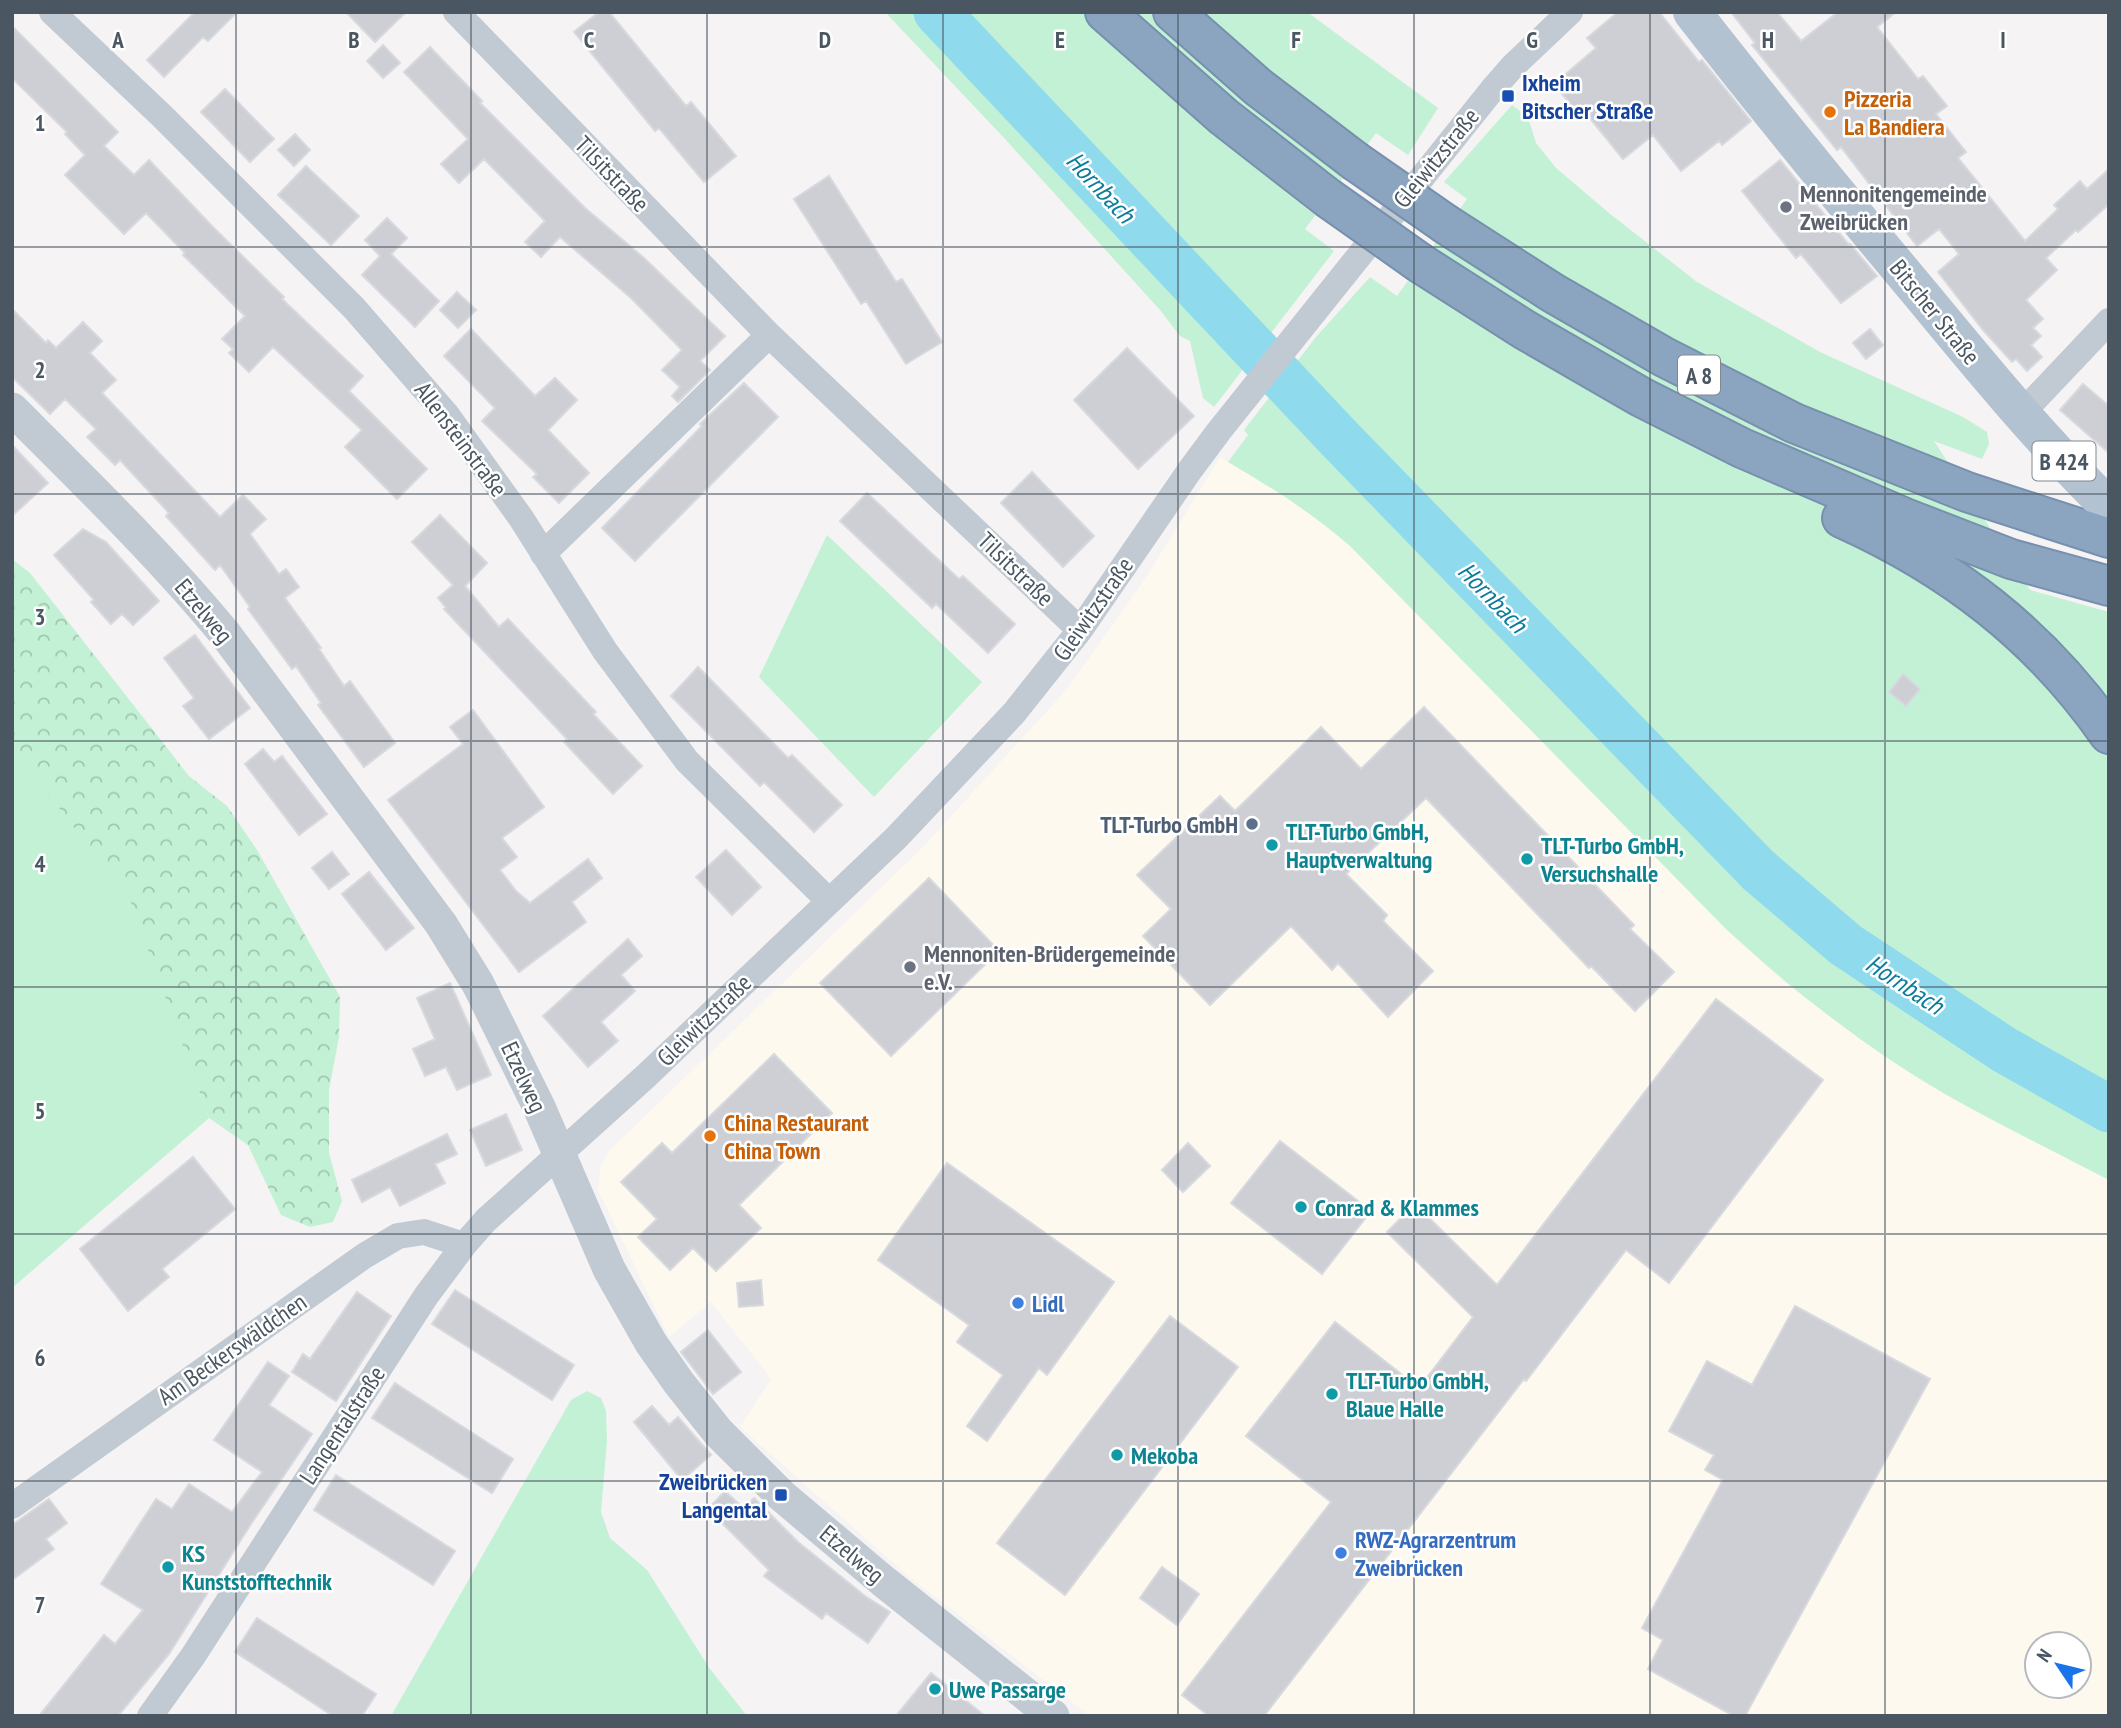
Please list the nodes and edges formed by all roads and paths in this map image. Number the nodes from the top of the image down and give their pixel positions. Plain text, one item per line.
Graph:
1 (52, 12) edge
2 (456, 12) edge
3 (1105, 12) edge
4 (1173, 12) edge
5 (1570, 12) edge
6 (1692, 12) edge
7 (2109, 321) edge
8 (769, 335) junction
9 (12, 409) edge
10 (2021, 414) junction
11 (1742, 448) junction
12 (2109, 506) edge
13 (2109, 538) edge
14 (543, 554) junction
15 (2109, 586) edge
16 (1080, 630) junction
17 (2109, 734) edge
18 (829, 901) junction
19 (559, 1156) junction
20 (464, 1245) junction
21 (12, 1506) edge
22 (150, 1716) edge
23 (1053, 1716) edge

1 - 14 street, Allensteinstraße
2 - 8 street, Tilsitstraße
3 - 11 highway, A 8, bridge
4 - 13 highway, A 8, bridge
5 - 16 street, Gleiwitzstraße
6 - 10 main road, Bitscher Straße / B 424
7 - 10 street
8 - 14 street
8 - 16 street, Tilsitstraße
9 - 19 street, Etzelweg
10 - 12 main road, Bitscher Straße / B 424
11 - 15 highway, A 8
11 - 17 highway
14 - 18 street, Allensteinstraße
16 - 18 street, Gleiwitzstraße
18 - 19 street, Gleiwitzstraße
19 - 20 street, Langentalstraße
19 - 23 street, Etzelweg
20 - 21 street, Am Beckerswäldchen
20 - 22 street, Langentalstraße

